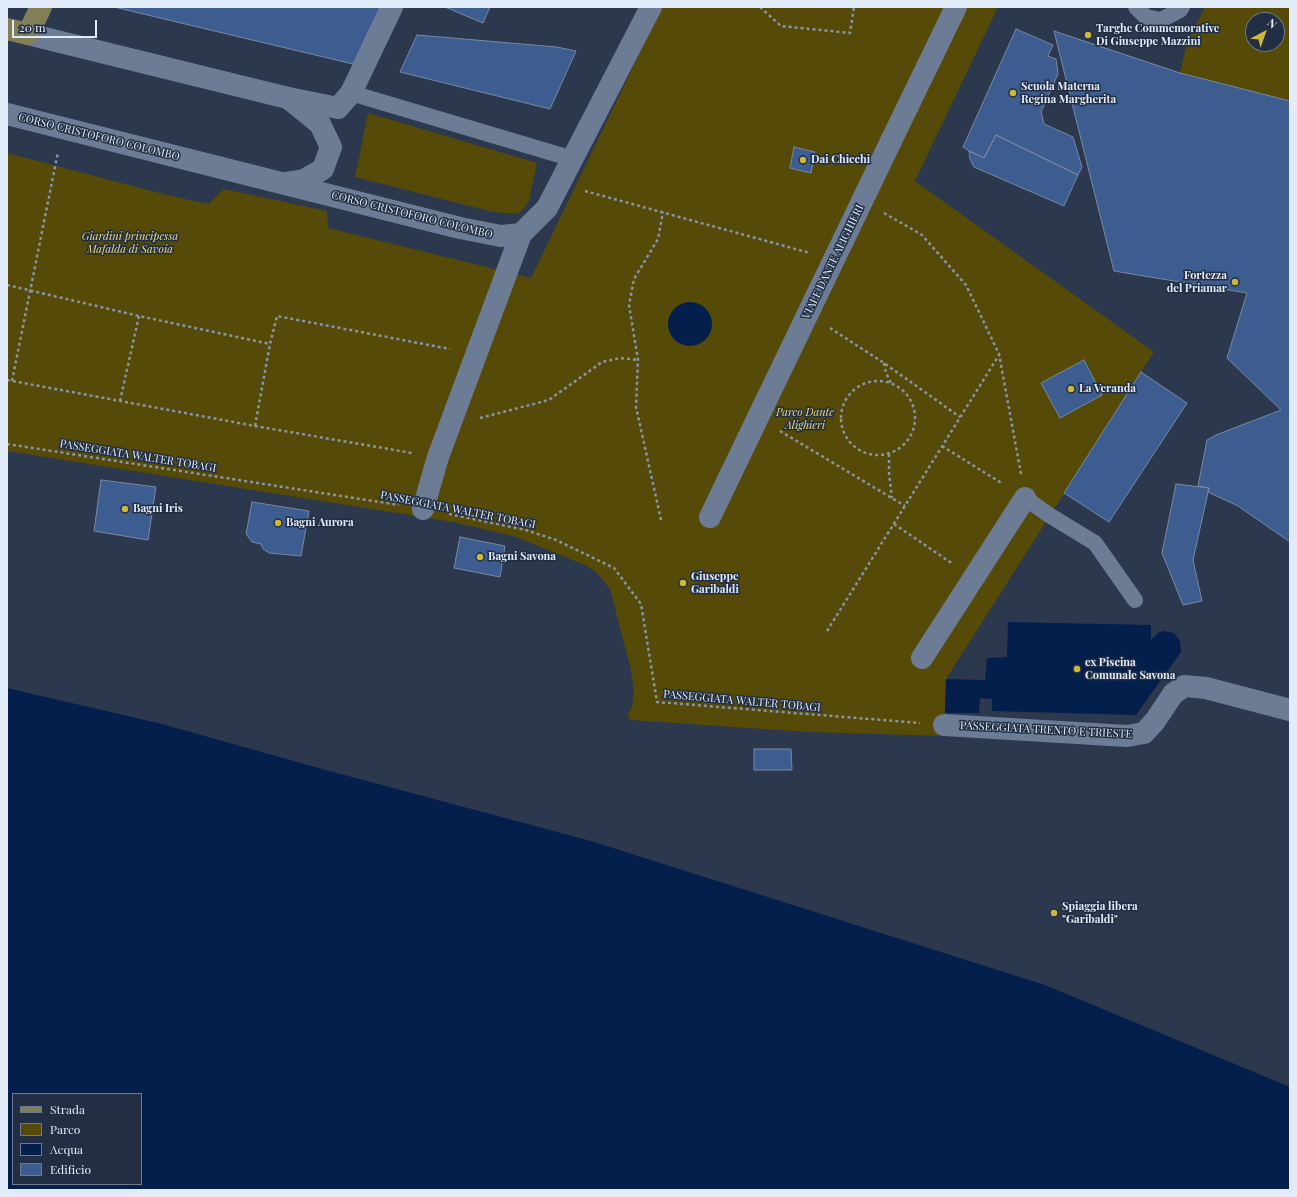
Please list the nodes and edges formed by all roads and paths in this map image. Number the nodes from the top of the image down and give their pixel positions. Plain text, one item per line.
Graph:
1 (41, 7) edge
2 (392, 7) edge
3 (651, 7) edge
4 (760, 7) edge
5 (854, 7) edge
6 (956, 7) edge
7 (1136, 7) edge
8 (1182, 7) edge
9 (7, 29) edge
10 (28, 34) junction
11 (288, 98) junction
12 (345, 101) junction
13 (7, 114) edge
14 (63, 128) junction
15 (573, 158) junction
16 (284, 183) junction
17 (559, 185) junction
18 (862, 201) junction
19 (663, 212) junction
20 (521, 234) junction
21 (834, 259) junction
22 (7, 285) edge
23 (30, 291) junction
24 (808, 314) junction
25 (139, 316) junction
26 (270, 344) junction
27 (476, 354) junction
28 (999, 354) junction
29 (638, 360) junction
30 (884, 363) junction
31 (7, 380) edge
32 (12, 381) junction
33 (891, 383) junction
34 (120, 401) junction
35 (960, 417) junction
36 (758, 419) junction
37 (450, 425) junction
38 (255, 426) junction
39 (7, 444) edge
40 (942, 446) junction
41 (889, 454) junction
42 (438, 457) junction
43 (892, 498) junction
44 (1025, 498) junction
45 (905, 506) junction
46 (423, 509) junction
47 (710, 517) dead end
48 (661, 520) dead end
49 (894, 524) junction
50 (974, 578) junction
51 (1135, 600) dead end
52 (827, 631) dead end
53 (922, 658) dead end
54 (1290, 710) edge
55 (944, 725) joint

1 - 10 main road
2 - 12 street
3 - 15 street
4 - 5 path
6 - 18 street, VIALE DANTE ALIGHIERI
7 - 8 lane
9 - 10 main road, CORSO CRISTOFORO COLOMBO
10 - 11 street, CORSO CRISTOFORO COLOMBO
11 - 12 street, CORSO CRISTOFORO COLOMBO
11 - 16 street, CORSO CRISTOFORO COLOMBO
12 - 15 lane, CORSO CRISTOFORO COLOMBO
13 - 14 street, CORSO CRISTOFORO COLOMBO
14 - 16 street, CORSO CRISTOFORO COLOMBO
14 - 23 path
15 - 17 street
16 - 20 street, CORSO CRISTOFORO COLOMBO
17 - 19 path
17 - 20 street
18 - 21 street, VIALE DANTE ALIGHIERI
18 - 28 path
19 - 21 path
19 - 29 path
20 - 27 street
21 - 24 street, VIALE DANTE ALIGHIERI
22 - 23 path
23 - 25 path
23 - 32 path
24 - 30 path
24 - 36 street, VIALE DANTE ALIGHIERI
25 - 26 path
25 - 34 path
26 - 27 path
26 - 38 path
27 - 37 street
28 - 35 path
28 - 44 path
29 - 37 path
29 - 48 path
30 - 33 path
30 - 35 path
31 - 32 path
32 - 34 path
33 - 41 path
33 - 41 path
34 - 38 path
35 - 40 path
36 - 43 path
36 - 47 street, VIALE DANTE ALIGHIERI
37 - 42 street
38 - 42 path
39 - 46 path, PASSEGGIATA WALTER TOBAGI
40 - 44 path
40 - 45 path
41 - 43 path
42 - 46 street
43 - 45 path
44 - 50 street
44 - 51 lane
45 - 49 path
46 - 55 path, PASSEGGIATA WALTER TOBAGI
49 - 50 path
49 - 52 path
50 - 53 street
54 - 55 street, PASSEGGIATA TRENTO E TRIESTE

